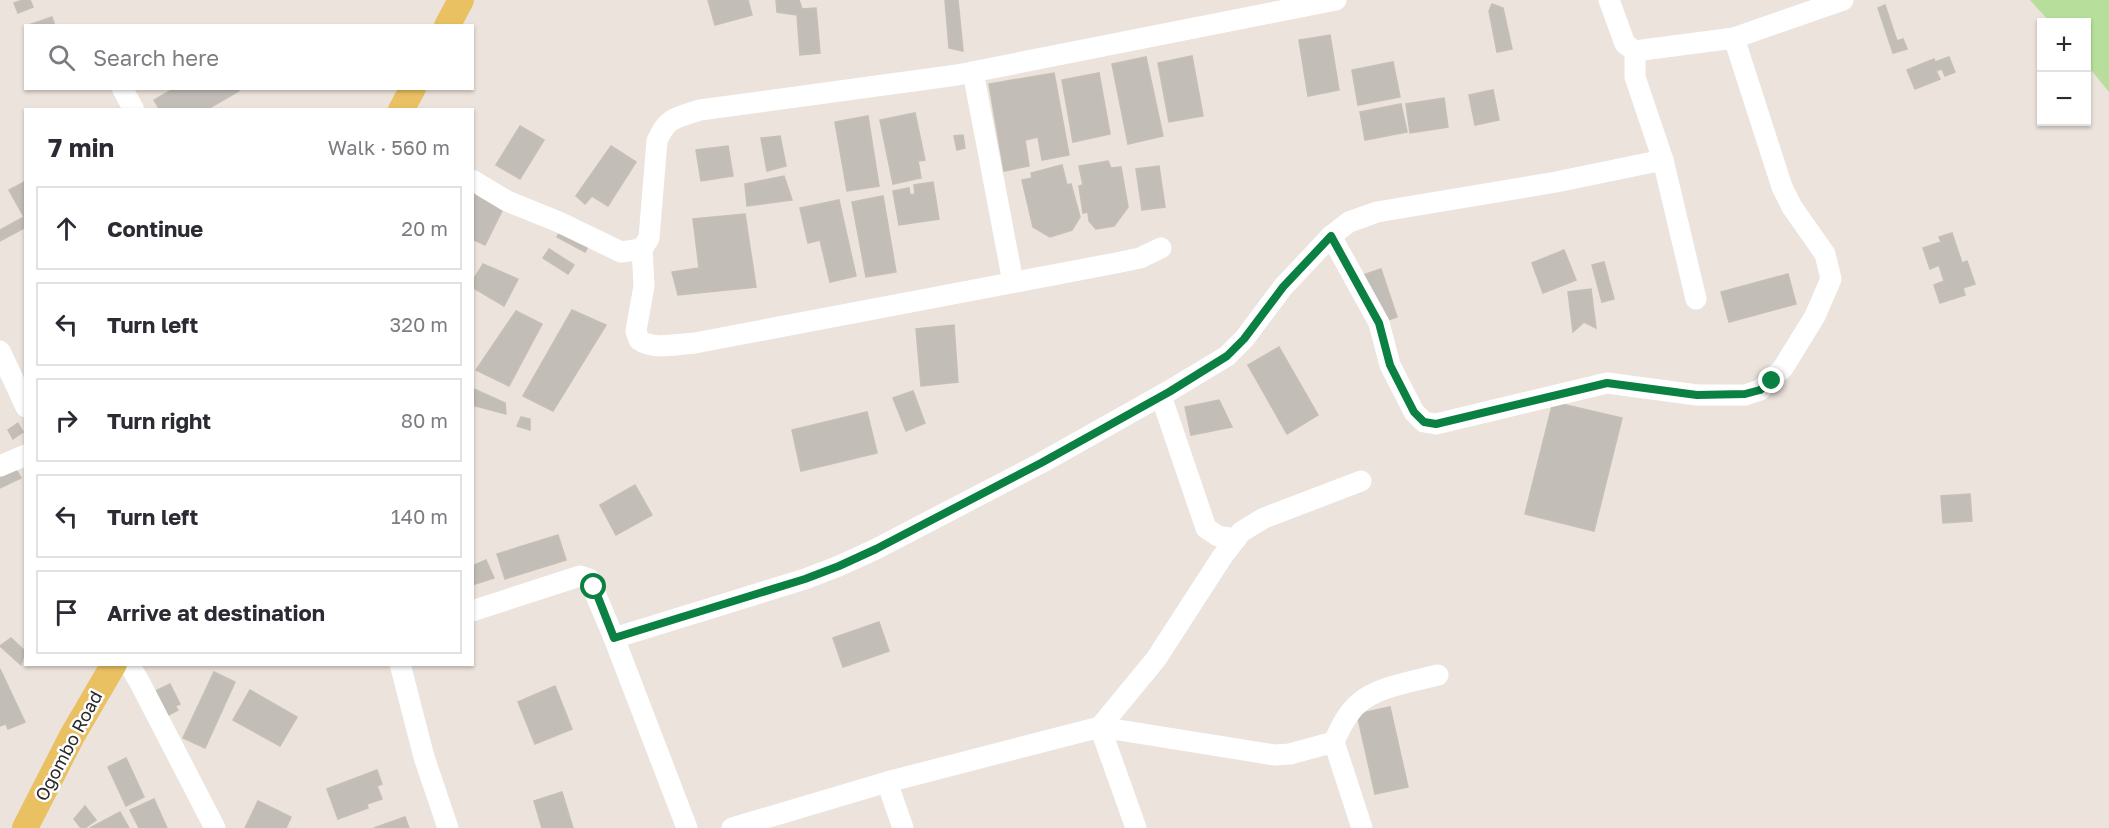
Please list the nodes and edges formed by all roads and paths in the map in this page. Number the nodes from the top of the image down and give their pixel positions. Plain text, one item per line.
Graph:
1 (460, 0) edge
2 (1336, 0) edge
3 (1609, 0) edge
4 (1842, 0) edge
5 (448, 24) edge
6 (1734, 39) junction
7 (1635, 51) junction
8 (973, 72) junction
9 (123, 90) edge
10 (412, 90) edge
11 (133, 108) edge
12 (402, 108) edge
13 (1664, 160) junction
14 (474, 181) edge
15 (1331, 236) junction
16 (1161, 248) dead end
17 (642, 249) junction
18 (1013, 282) junction
19 (1696, 299) dead end
20 (0, 351) edge
21 (1161, 396) junction
22 (24, 403) edge
23 (24, 456) edge
24 (0, 466) edge
25 (1361, 482) dead end
26 (1236, 539) junction
27 (474, 610) edge
28 (614, 638) junction
29 (113, 666) edge
30 (130, 666) edge
31 (401, 666) edge
32 (1438, 675) dead end
33 (1100, 727) junction
34 (1334, 742) junction
35 (887, 782) junction
36 (25, 828) edge
37 (215, 828) edge
38 (448, 828) edge
39 (687, 828) edge
40 (732, 828) edge
41 (903, 828) edge
42 (1136, 828) edge
43 (1362, 828) edge

1 - 5 main road
2 - 8 street
3 - 7 street
4 - 6 street
6 - 7 street
6 - 15 street
7 - 13 street
8 - 17 street
8 - 18 street
9 - 11 street
10 - 12 main road
13 - 15 street
13 - 19 street
14 - 17 street
15 - 21 street
16 - 18 street
17 - 18 street
20 - 22 street
21 - 26 street
21 - 28 street
23 - 24 street
25 - 26 street
26 - 33 street
27 - 28 street
28 - 39 street
29 - 36 main road, Ogombo Road
30 - 37 street
31 - 38 street
32 - 34 street
33 - 34 street
33 - 35 street
33 - 42 street
34 - 43 street
35 - 40 street
35 - 41 street

